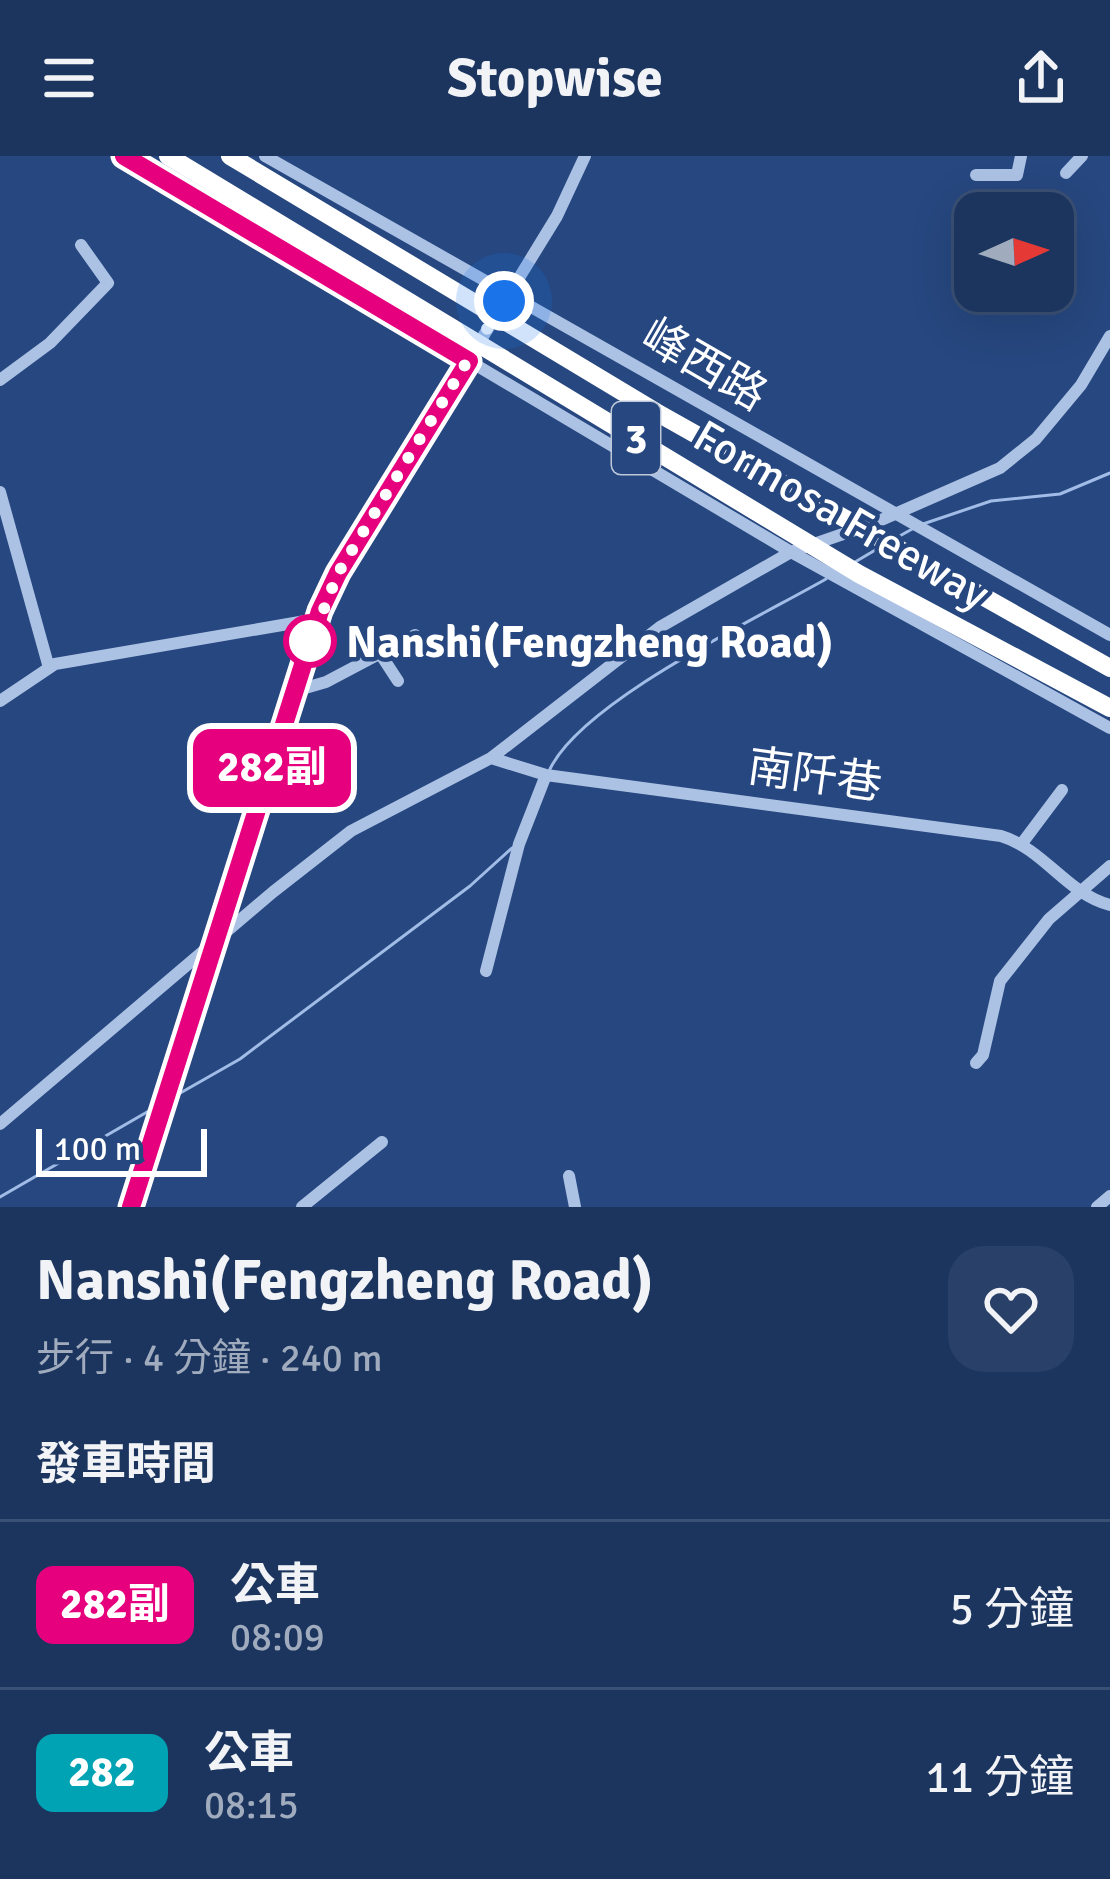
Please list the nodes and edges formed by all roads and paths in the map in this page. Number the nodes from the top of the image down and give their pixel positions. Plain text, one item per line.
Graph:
1 (124, 156) edge
2 (168, 156) edge
3 (230, 156) edge
4 (265, 156) edge
5 (585, 156) edge
6 (1021, 156) edge
7 (1082, 156) edge
8 (1066, 173) dead end
9 (976, 175) dead end
10 (81, 244) dead end
11 (508, 294) junction
12 (1110, 336) edge
13 (469, 361) junction
14 (0, 380) edge
15 (0, 492) edge
16 (895, 513) junction
17 (791, 552) junction
18 (317, 619) junction
19 (1110, 634) edge
20 (415, 635) dead end
21 (382, 655) junction
22 (49, 668) junction
23 (1110, 668) edge
24 (398, 681) dead end
25 (295, 692) junction
26 (0, 700) edge
27 (1110, 708) edge
28 (1110, 728) edge
29 (491, 758) junction
30 (546, 775) junction
31 (1061, 790) dead end
32 (1022, 842) junction
33 (1110, 866) edge
34 (1083, 893) junction
35 (1110, 905) edge
36 (218, 940) junction
37 (486, 971) dead end
38 (976, 1063) dead end
39 (0, 1124) edge
40 (382, 1142) dead end
41 (569, 1176) dead end
42 (1110, 1196) edge
43 (130, 1207) edge
44 (302, 1207) edge
45 (575, 1207) edge
46 (1097, 1207) edge

1 - 13 street
2 - 27 highway, Formosa Freeway / 3, bridge
3 - 23 highway, Formosa Freeway / 3, bridge
4 - 11 street, 峰西路
5 - 11 street
6 - 9 street
7 - 8 street
10 - 14 street
11 - 13 street
11 - 16 street, 峰西路
12 - 16 street
13 - 17 street
13 - 18 street
15 - 22 street
16 - 17 street
16 - 19 street, 峰西路
17 - 28 street
17 - 29 street
18 - 22 street
18 - 25 street
20 - 21 street
21 - 24 street
21 - 25 street
22 - 26 street
25 - 36 street
29 - 30 street, 南阡巷
29 - 36 street
30 - 32 street, 南阡巷
30 - 37 street
31 - 32 street
32 - 34 street
33 - 34 street
34 - 35 street
34 - 38 street
36 - 39 street
36 - 43 street
40 - 44 street
41 - 45 street
42 - 46 street

